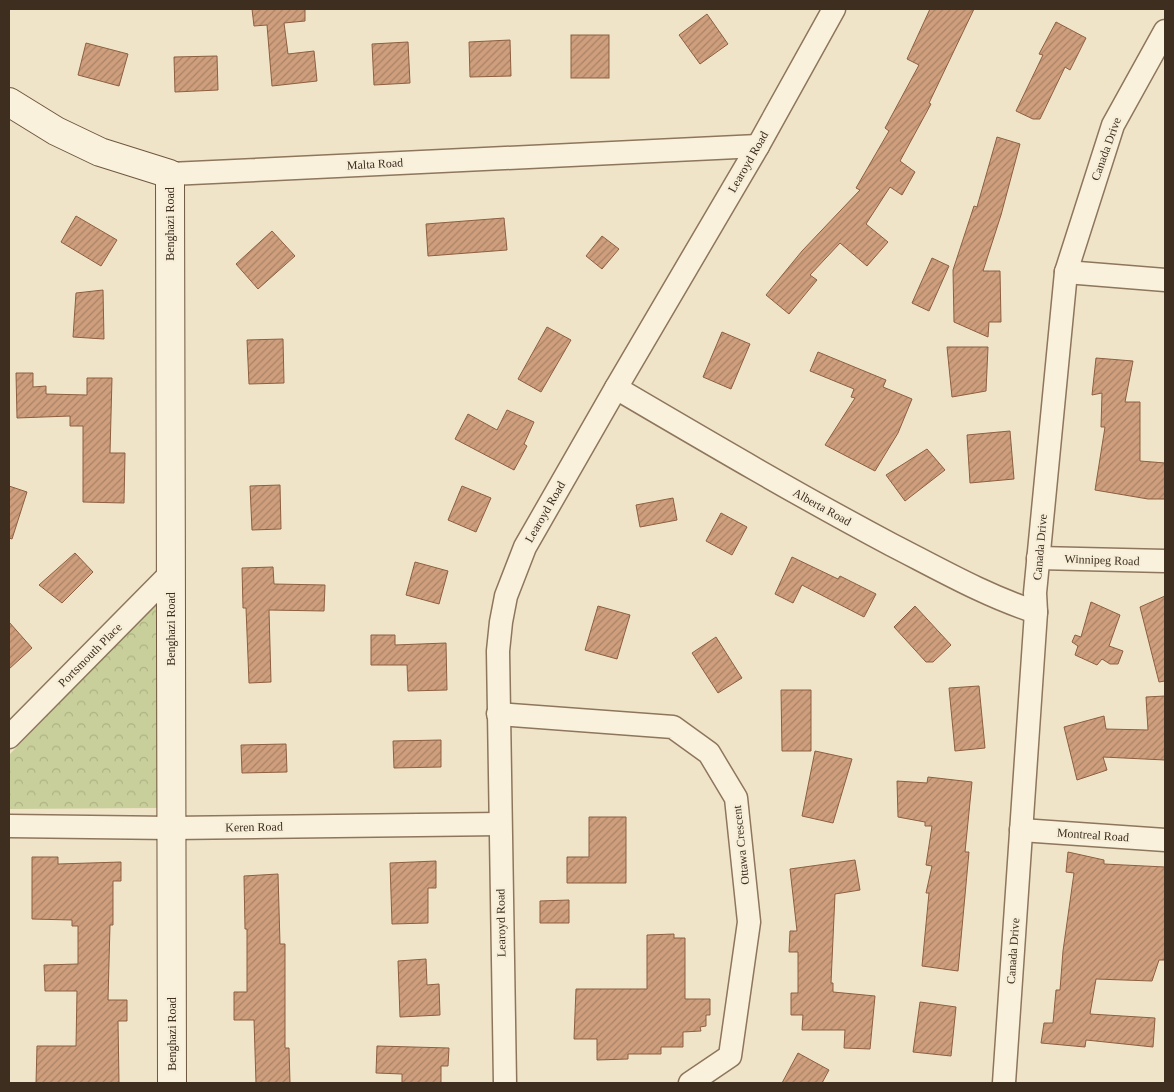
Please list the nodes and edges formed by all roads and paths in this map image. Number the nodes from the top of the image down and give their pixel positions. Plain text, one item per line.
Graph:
1 (834, 9) edge
2 (1165, 31) edge
3 (9, 102) edge
4 (758, 146) junction
5 (170, 174) junction
6 (1066, 272) junction
7 (1165, 280) edge
8 (616, 388) junction
9 (1038, 558) junction
10 (1165, 562) edge
11 (171, 573) junction
12 (1036, 612) junction
13 (498, 714) junction
14 (9, 737) edge
15 (500, 824) junction
16 (9, 826) edge
17 (171, 828) junction
18 (1021, 830) junction
19 (1165, 840) edge
20 (172, 1083) edge
21 (504, 1083) edge
22 (690, 1083) edge
23 (1004, 1083) edge

1 - 4 street, Learoyd Road
2 - 6 street, Canada Drive
3 - 5 street, Malta Road
4 - 5 street, Malta Road
4 - 8 street, Learoyd Road
5 - 11 street, Benghazi Road
6 - 7 street
6 - 9 street, Canada Drive
8 - 12 street, Alberta Road
8 - 13 street, Learoyd Road
9 - 10 street, Winnipeg Road
9 - 12 street, Canada Drive
11 - 14 street, Portsmouth Place
11 - 17 street, Benghazi Road
12 - 18 street, Canada Drive
13 - 15 street, Learoyd Road
13 - 22 street, Ottawa Crescent
15 - 17 street, Keren Road
15 - 21 street, Learoyd Road
16 - 17 street, Keren Road
17 - 20 street, Benghazi Road
18 - 19 street, Montreal Road
18 - 23 street, Canada Drive

